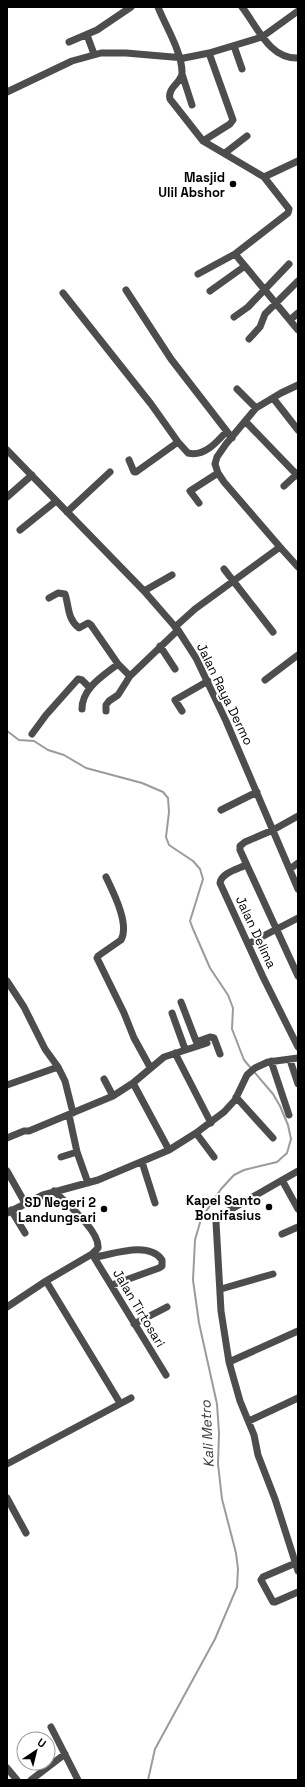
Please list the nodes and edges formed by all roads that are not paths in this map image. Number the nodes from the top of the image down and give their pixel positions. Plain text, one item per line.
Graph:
1 (131, 7) edge
2 (158, 7) edge
3 (242, 7) edge
4 (298, 11) edge
5 (87, 35) junction
6 (262, 37) junction
7 (69, 42) dead end
8 (234, 46) junction
9 (209, 53) junction
10 (94, 54) junction
11 (180, 58) junction
12 (298, 58) edge
13 (242, 69) dead end
14 (182, 74) junction
15 (7, 92) edge
16 (192, 105) dead end
17 (247, 136) dead end
18 (203, 141) junction
19 (225, 153) junction
20 (298, 161) edge
21 (264, 177) junction
22 (235, 254) junction
23 (289, 264) dead end
24 (245, 266) junction
25 (198, 274) dead end
26 (298, 281) edge
27 (264, 289) junction
28 (126, 290) dead end
29 (210, 291) dead end
30 (63, 293) dead end
31 (275, 303) junction
32 (298, 313) edge
33 (234, 317) dead end
34 (290, 320) junction
35 (298, 330) edge
36 (250, 339) dead end
37 (298, 385) edge
38 (237, 389) dead end
39 (273, 398) junction
40 (256, 408) junction
41 (246, 422) junction
42 (298, 430) edge
43 (229, 435) junction
44 (178, 442) junction
45 (9, 455) edge
46 (129, 460) dead end
47 (110, 472) dead end
48 (218, 473) junction
49 (297, 474) edge
50 (32, 475) junction
51 (284, 486) dead end
52 (7, 496) edge
53 (56, 501) junction
54 (199, 503) dead end
55 (67, 512) junction
56 (20, 530) dead end
57 (280, 547) junction
58 (298, 567) edge
59 (224, 569) dead end
60 (172, 575) dead end
61 (232, 581) junction
62 (144, 591) junction
63 (49, 598) dead end
64 (176, 628) junction
65 (273, 632) dead end
66 (160, 646) junction
67 (293, 659) edge
68 (118, 664) junction
69 (175, 669) dead end
70 (130, 676) junction
71 (265, 680) dead end
72 (208, 681) junction
73 (90, 688) junction
74 (82, 709) dead end
75 (106, 711) dead end
76 (182, 711) dead end
77 (32, 734) dead end
78 (257, 792) junction
79 (222, 810) dead end
80 (298, 816) edge
81 (273, 830) junction
82 (298, 863) edge
83 (246, 865) junction
84 (290, 869) junction
85 (106, 876) dead end
86 (298, 889) edge
87 (298, 918) edge
88 (277, 929) junction
89 (248, 944) junction
90 (298, 976) edge
91 (7, 981) edge
92 (181, 1002) dead end
93 (172, 1013) dead end
94 (207, 1043) dead end
95 (197, 1044) junction
96 (298, 1047) edge
97 (185, 1049) junction
98 (175, 1053) junction
99 (220, 1054) dead end
100 (294, 1059) edge
101 (271, 1061) junction
102 (58, 1067) junction
103 (150, 1067) junction
104 (104, 1079) dead end
105 (133, 1083) junction
106 (7, 1084) edge
107 (298, 1084) edge
108 (113, 1096) junction
109 (236, 1096) junction
110 (71, 1114) junction
111 (289, 1115) dead end
112 (212, 1122) junction
113 (196, 1133) junction
114 (7, 1138) edge
115 (273, 1138) dead end
116 (169, 1150) junction
117 (77, 1152) junction
118 (61, 1157) dead end
119 (214, 1157) dead end
120 (142, 1162) junction
121 (7, 1171) edge
122 (298, 1171) edge
123 (282, 1180) junction
124 (88, 1183) junction
125 (54, 1191) junction
126 (154, 1202) dead end
127 (25, 1203) junction
128 (298, 1210) edge
129 (9, 1212) edge
130 (298, 1227) edge
131 (26, 1233) dead end
132 (282, 1234) dead end
133 (94, 1255) junction
134 (273, 1274) dead end
135 (46, 1281) junction
136 (112, 1285) junction
137 (221, 1289) junction
138 (7, 1307) edge
139 (167, 1307) dead end
140 (134, 1324) junction
141 (298, 1331) edge
142 (229, 1362) junction
143 (166, 1375) dead end
144 (131, 1398) dead end
145 (298, 1398) edge
146 (120, 1403) junction
147 (249, 1421) junction
148 (7, 1464) edge
149 (7, 1498) edge
150 (9, 1508) edge
151 (26, 1533) dead end
152 (296, 1563) edge
153 (298, 1571) edge
154 (298, 1592) edge
155 (51, 1728) dead end
156 (65, 1754) junction
157 (56, 1761) edge
158 (7, 1768) edge
159 (43, 1771) edge
160 (16, 1780) edge
161 (31, 1780) edge
162 (78, 1780) edge

1 - 5 street
2 - 11 street
3 - 6 street
4 - 6 street
5 - 7 street
5 - 10 street
6 - 8 street
6 - 12 street
8 - 9 street
8 - 13 street
9 - 11 street
9 - 18 street
10 - 11 street
10 - 15 street
11 - 14 street
14 - 16 street
14 - 18 street
17 - 19 street
18 - 19 street
19 - 21 street
20 - 21 street
21 - 22 street
22 - 24 street
22 - 25 street
23 - 27 street
24 - 27 street
24 - 29 street
26 - 31 street
27 - 31 street
27 - 33 street
28 - 43 street
30 - 44 street
31 - 34 street
31 - 36 street
32 - 34 street
34 - 35 street
37 - 39 street
38 - 40 street
39 - 40 street
39 - 42 street
40 - 41 street
41 - 43 street
41 - 49 street
43 - 44 street
43 - 48 street
44 - 46 street
45 - 50 street, Jalan Raya Dermo
47 - 55 street
48 - 54 street
48 - 57 street
49 - 51 street
50 - 52 street
50 - 53 street, Jalan Raya Dermo
53 - 55 street, Jalan Raya Dermo
53 - 56 street
55 - 62 street, Jalan Raya Dermo
57 - 58 street
57 - 61 street
59 - 61 street
60 - 62 street
61 - 64 street
61 - 65 street
62 - 64 street, Jalan Raya Dermo
63 - 68 street
64 - 66 street
64 - 72 street, Jalan Raya Dermo
66 - 69 street
66 - 70 street
67 - 71 street
68 - 70 street
68 - 73 street
70 - 75 street
72 - 76 street
72 - 78 street, Jalan Raya Dermo
73 - 74 street
73 - 77 street
78 - 79 street
78 - 81 street, Jalan Raya Dermo
80 - 81 street
81 - 83 street
81 - 84 street, Jalan Raya Dermo
82 - 84 street
83 - 88 street
83 - 89 street, Jalan Delima
84 - 86 street, Jalan Raya Dermo
85 - 103 street
87 - 88 street
88 - 89 street
88 - 90 street
89 - 96 street, Jalan Delima
91 - 102 street
92 - 95 street
93 - 97 street
94 - 95 street
95 - 97 street
95 - 99 street
97 - 98 street
98 - 103 street
98 - 112 street
100 - 101 street
100 - 107 street
101 - 109 street
101 - 111 street
102 - 106 street
102 - 110 street
103 - 105 street
104 - 108 street
105 - 108 street
105 - 116 street
108 - 110 street
109 - 112 street
109 - 115 street
110 - 114 street
110 - 117 street
112 - 113 street
113 - 116 street
113 - 119 street
116 - 120 street
117 - 118 street
117 - 124 street
120 - 124 street
120 - 126 street
121 - 127 street
122 - 123 street
123 - 128 street
123 - 137 street
124 - 125 street
125 - 127 street
125 - 133 street
127 - 129 street
129 - 131 street
130 - 132 street
133 - 135 street
133 - 136 street, Jalan Tirtosari
133 - 136 street
134 - 137 street
135 - 138 street
135 - 146 street
136 - 140 street, Jalan Tirtosari
137 - 142 street
139 - 140 street
140 - 143 street, Jalan Tirtosari
141 - 142 street
142 - 147 street
144 - 146 street
145 - 147 street
146 - 148 street
147 - 152 street
149 - 150 street
150 - 151 street
152 - 153 street
152 - 154 street
155 - 156 street
156 - 157 street
156 - 162 street
158 - 160 street
159 - 161 street

